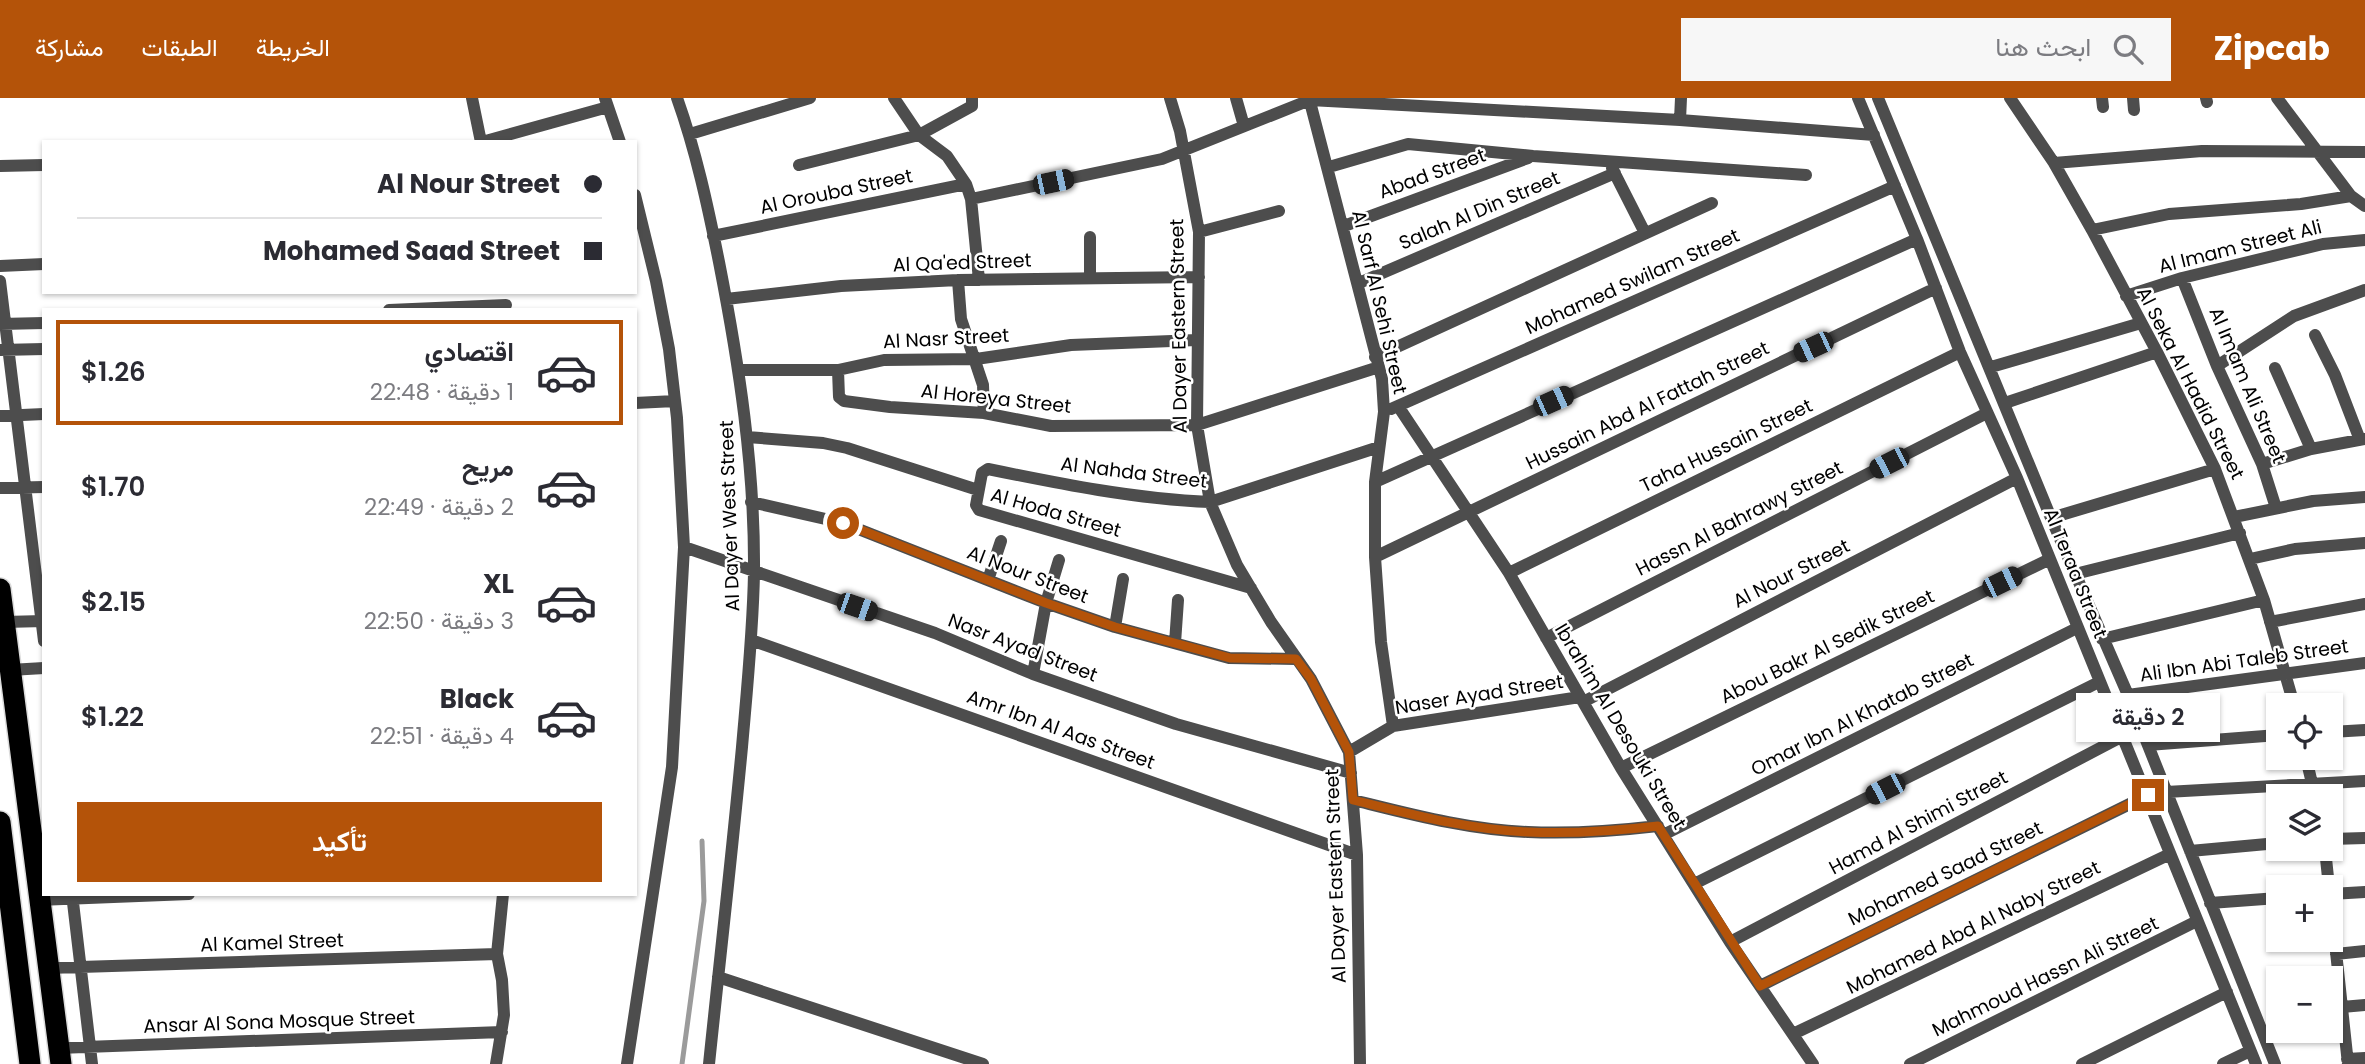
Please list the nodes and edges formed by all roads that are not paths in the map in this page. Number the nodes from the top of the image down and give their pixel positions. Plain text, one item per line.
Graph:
1 (472, 98) edge
2 (677, 98) edge
3 (894, 98) edge
4 (972, 98) edge
5 (1170, 98) edge
6 (1236, 98) edge
7 (1681, 98) edge
8 (1857, 98) edge
9 (1878, 98) edge
10 (2010, 98) edge
11 (2277, 98) edge
12 (804, 99) edge
13 (1310, 99) edge
14 (606, 103) edge
15 (1680, 120) junction
16 (1244, 126) junction
17 (690, 134) junction
18 (919, 135) junction
19 (1874, 135) junction
20 (481, 140) edge
21 (487, 140) edge
22 (619, 140) edge
23 (1184, 149) junction
24 (2365, 152) edge
25 (2318, 153) junction
26 (1533, 156) junction
27 (1608, 160) junction
28 (2054, 163) junction
29 (42, 164) edge
30 (799, 164) dead end
31 (0, 166) edge
32 (1329, 167) junction
33 (1615, 173) junction
34 (1806, 175) dead end
35 (966, 184) junction
36 (1895, 186) junction
37 (2351, 196) junction
38 (971, 199) junction
39 (637, 203) edge
40 (1712, 203) dead end
41 (2365, 206) edge
42 (1279, 211) dead end
43 (1344, 226) junction
44 (2092, 230) junction
45 (1199, 232) junction
46 (1645, 233) junction
47 (713, 236) junction
48 (1090, 237) dead end
49 (1917, 239) junction
50 (2365, 240) edge
51 (42, 264) edge
52 (0, 266) edge
53 (1199, 277) junction
54 (1090, 278) junction
55 (2182, 278) junction
56 (958, 280) junction
57 (979, 280) junction
58 (0, 281) edge
59 (1359, 283) junction
60 (1936, 288) junction
61 (2365, 290) edge
62 (2126, 296) junction
63 (726, 299) junction
64 (506, 302) edge
65 (419, 308) edge
66 (42, 323) edge
67 (2141, 323) junction
68 (3, 324) edge
69 (2315, 335) dead end
70 (1198, 340) junction
71 (42, 349) edge
72 (4, 350) edge
73 (1960, 352) junction
74 (2158, 352) junction
75 (976, 359) junction
76 (1377, 362) junction
77 (2217, 366) junction
78 (1991, 367) junction
79 (2275, 368) dead end
80 (739, 370) junction
81 (838, 370) junction
82 (675, 401) junction
83 (637, 403) edge
84 (2005, 403) junction
85 (1398, 405) junction
86 (1384, 412) junction
87 (984, 413) junction
88 (1987, 413) junction
89 (42, 414) edge
90 (17, 415) junction
91 (0, 416) edge
92 (1197, 425) junction
93 (747, 437) junction
94 (2362, 440) edge
95 (1379, 447) junction
96 (2311, 449) junction
97 (1431, 456) junction
98 (2262, 464) junction
99 (2215, 469) junction
100 (2017, 478) junction
101 (1375, 482) junction
102 (25, 487) junction
103 (42, 487) edge
104 (0, 488) edge
105 (978, 490) junction
106 (2365, 497) edge
107 (751, 502) junction
108 (1210, 502) junction
109 (2276, 508) junction
110 (1469, 511) junction
111 (2234, 517) junction
112 (2052, 518) junction
113 (2240, 533) junction
114 (1001, 541) dead end
115 (2365, 543) edge
116 (684, 547) junction
117 (1375, 557) junction
118 (2050, 559) junction
119 (2250, 559) junction
120 (1059, 560) dead end
121 (754, 571) junction
122 (1509, 573) junction
123 (2075, 574) junction
124 (1123, 579) dead end
125 (988, 580) junction
126 (1251, 587) junction
127 (0, 589) edge
128 (1178, 600) dead end
129 (2264, 600) junction
130 (1046, 603) junction
131 (2365, 604) edge
132 (42, 614) edge
133 (42, 621) edge
134 (4, 622) junction
135 (2270, 622) junction
136 (1115, 627) junction
137 (2077, 628) junction
138 (1546, 638) junction
139 (2102, 639) junction
140 (751, 640) junction
141 (1175, 643) junction
142 (1296, 659) junction
143 (2365, 663) edge
144 (42, 668) edge
145 (10, 670) junction
146 (1033, 674) junction
147 (2286, 674) junction
148 (2099, 682) junction
149 (2291, 693) edge
150 (2128, 695) junction
151 (1581, 699) junction
152 (1393, 726) junction
153 (2365, 730) edge
154 (2343, 731) edge
155 (2123, 736) junction
156 (2266, 736) edge
157 (2148, 746) junction
158 (1349, 752) junction
159 (1621, 768) junction
160 (1351, 773) junction
161 (2365, 781) edge
162 (2343, 785) edge
163 (2266, 791) edge
164 (2166, 792) junction
165 (2148, 795) junction
166 (1353, 800) junction
167 (0, 822) edge
168 (1661, 831) junction
169 (2365, 838) edge
170 (2343, 839) edge
171 (2266, 844) edge
172 (38, 848) edge
173 (2190, 851) junction
174 (2170, 854) junction
175 (1357, 855) junction
176 (1694, 884) junction
177 (2365, 892) edge
178 (2343, 893) edge
179 (73, 896) edge
180 (503, 896) edge
181 (2266, 899) edge
182 (38, 900) junction
183 (5, 902) edge
184 (2210, 903) junction
185 (2197, 922) junction
186 (1730, 942) junction
187 (2365, 951) edge
188 (498, 954) junction
189 (2336, 954) joint
190 (2337, 966) edge
191 (81, 967) junction
192 (48, 968) junction
193 (718, 976) junction
194 (1760, 986) junction
195 (2227, 992) junction
196 (2365, 1005) edge
197 (2343, 1007) edge
198 (2343, 1016) edge
199 (502, 1032) junction
200 (1793, 1034) junction
201 (90, 1047) junction
202 (2250, 1051) junction
203 (59, 1056) edge
204 (2365, 1058) edge
205 (2348, 1062) edge
206 (30, 1064) edge
207 (92, 1064) edge
208 (496, 1064) edge
209 (627, 1064) edge
210 (709, 1064) edge
211 (983, 1064) edge
212 (1360, 1064) edge
213 (1813, 1064) edge
214 (1910, 1064) edge
215 (2082, 1064) edge
216 (2224, 1064) edge
217 (2256, 1064) edge
218 (2275, 1064) edge

1 - 20 street
2 - 17 street, Al Dayer West Street
3 - 18 street
4 - 18 street
5 - 23 street, Al Dayer Eastern Street
6 - 16 street
7 - 15 street
8 - 19 street, Al Teraa Street
9 - 78 street, Al Teraa Street
10 - 28 street, Al Seka Al Hadid Street
11 - 25 street
12 - 17 street
13 - 15 street
13 - 16 street
13 - 32 street, Al Sarf Al Sehi Street
14 - 21 street
14 - 22 street
15 - 19 street
16 - 23 street
17 - 47 street, Al Dayer West Street
18 - 30 street
18 - 35 street
19 - 36 street, Al Teraa Street
23 - 38 street
23 - 45 street, Al Dayer Eastern Street
24 - 25 street
25 - 28 street
25 - 37 street
26 - 27 street
26 - 32 street
26 - 43 street, Abad Street
27 - 33 street
27 - 34 street
28 - 44 street, Al Seka Al Hadid Street
29 - 31 street
32 - 43 street, Al Sarf Al Sehi Street
33 - 46 street
33 - 59 street, Salah Al Din Street
35 - 38 street
35 - 47 street, Al Orouba Street
36 - 49 street, Al Teraa Street
36 - 85 street, Mohamed Swilam Street
37 - 41 street
37 - 44 street
38 - 57 street
39 - 82 street
40 - 46 street, Al Horeya Street
42 - 45 street
43 - 59 street, Al Sarf Al Sehi Street
44 - 62 street, Al Seka Al Hadid Street
45 - 53 street, Al Dayer Eastern Street
46 - 76 street, Al Horeya Street
47 - 63 street, Al Dayer West Street
48 - 54 street
49 - 60 street, Al Teraa Street
49 - 97 street
50 - 55 street, Al Imam Street Ali
51 - 52 street
53 - 54 street, Al Qa'ed Street
53 - 70 street, Al Dayer Eastern Street
54 - 57 street, Al Qa'ed Street
55 - 62 street, Al Imam Street Ali
55 - 77 street, Al Imam Ali Street
56 - 57 street, Al Qa'ed Street
56 - 63 street, Al Qa'ed Street
56 - 75 street
58 - 68 street
59 - 76 street, Al Sarf Al Sehi Street
60 - 73 street, Al Teraa Street
60 - 110 street, Hussain Abd Al Fattah Street
61 - 77 street
62 - 67 street, Al Seka Al Hadid Street
63 - 80 street, Al Dayer West Street
64 - 65 street
66 - 68 street
67 - 74 street, Al Seka Al Hadid Street
67 - 78 street
68 - 72 street
69 - 94 street
70 - 75 street, Al Nasr Street
70 - 92 street, Al Dayer Eastern Street
71 - 72 street
72 - 90 street
73 - 88 street, Al Teraa Street
73 - 122 street, Taha Hussain Street
74 - 84 street
74 - 99 street, Al Seka Al Hadid Street
75 - 81 street, Al Nasr Street
75 - 87 street
76 - 86 street, Al Sarf Al Sehi Street
76 - 92 street, Al Horeya Street
77 - 98 street, Al Imam Ali Street
78 - 84 street, Al Teraa Street
79 - 96 street
80 - 81 street, Al Nasr Street
80 - 93 street, Al Dayer West Street
81 - 87 street, Al Horeya Street
82 - 83 street
82 - 116 street
84 - 112 street, Al Teraa Street
85 - 86 street, Mohamed Swilam Street
85 - 97 street, Ibrahim Al Desouki Street
86 - 95 street, Al Sarf Al Sehi Street
87 - 92 street, Al Horeya Street
88 - 100 street, Al Teraa Street
88 - 138 street, Hassn Al Bahrawy Street
89 - 90 street
90 - 91 street
90 - 102 street
92 - 108 street, Al Dayer Eastern Street
93 - 105 street, Al Hoda Street
93 - 107 street, Al Dayer West Street
94 - 96 street
95 - 101 street, Al Sarf Al Sehi Street
95 - 108 street, Al Nahda Street
96 - 98 street
97 - 101 street
97 - 110 street, Ibrahim Al Desouki Street
98 - 109 street, Al Imam Ali Street
99 - 111 street, Al Seka Al Hadid Street
99 - 112 street
100 - 118 street, Al Teraa Street
100 - 151 street, Al Nour Street
101 - 117 street, Al Sarf Al Sehi Street
102 - 103 street
102 - 104 street
102 - 132 street
105 - 108 street, Al Nahda Street
105 - 126 street, Al Hoda Street
106 - 109 street
107 - 121 street, Al Dayer West Street
107 - 125 street, Al Nour Street
108 - 126 street, Al Dayer Eastern Street
109 - 111 street
110 - 117 street, Hussain Abd Al Fattah Street
110 - 122 street, Ibrahim Al Desouki Street
111 - 113 street, Al Seka Al Hadid Street
112 - 123 street, Al Teraa Street
113 - 119 street, Al Seka Al Hadid Street
113 - 123 street
114 - 125 street
115 - 119 street
116 - 121 street, Nasr Ayad Street
116 - 209 street
117 - 152 street, Al Sarf Al Sehi Street
118 - 137 street, Al Teraa Street
118 - 159 street, Abou Bakr Al Sedik Street
119 - 129 street, Al Seka Al Hadid Street
120 - 130 street
121 - 140 street, Al Dayer West Street
121 - 146 street, Nasr Ayad Street
122 - 138 street, Ibrahim Al Desouki Street
123 - 139 street, Al Teraa Street
124 - 136 street
125 - 130 street, Al Nour Street
126 - 142 street, Al Dayer Eastern Street
127 - 134 highway
128 - 141 street
129 - 135 street, Al Seka Al Hadid Street
129 - 139 street
130 - 136 street, Al Nour Street
130 - 146 street
131 - 135 street
133 - 134 street
134 - 145 highway
135 - 147 street, Al Seka Al Hadid Street
136 - 141 street, Al Nour Street
137 - 148 street, Al Teraa Street
137 - 168 street, Omar Ibn Al Khatab Street
138 - 151 street, Ibrahim Al Desouki Street
139 - 150 street, Al Teraa Street
140 - 175 street, Amr Ibn Al Aas Street
140 - 193 street, Al Dayer West Street
141 - 142 street, Al Nour Street
142 - 158 street, Al Dayer Eastern Street
143 - 147 street, Ali Ibn Abi Taleb Street
144 - 145 street
145 - 172 highway
146 - 160 street, Nasr Ayad Street
147 - 149 street, Al Seka Al Hadid Street
147 - 150 street, Ali Ibn Abi Taleb Street
148 - 155 street, Al Teraa Street
148 - 176 street
150 - 157 street, Al Teraa Street
151 - 152 street, Naser Ayad Street
151 - 159 street, Ibrahim Al Desouki Street
152 - 158 street, Naser Ayad Street
153 - 154 street
155 - 165 street, Al Teraa Street
155 - 186 street, Hamd Al Shimi Street
156 - 157 street
157 - 164 street, Al Teraa Street
158 - 160 street, Al Dayer Eastern Street
159 - 168 street, Ibrahim Al Desouki Street
160 - 166 street, Al Dayer Eastern Street
161 - 162 street
163 - 164 street
164 - 173 street, Al Teraa Street
165 - 174 street, Al Teraa Street
165 - 194 street, Mohamed Saad Street
166 - 168 street
166 - 175 street, Al Dayer Eastern Street
167 - 183 highway
168 - 176 street, Ibrahim Al Desouki Street
169 - 170 street
171 - 173 street
172 - 182 highway
173 - 184 street, Al Teraa Street
174 - 185 street, Al Teraa Street
174 - 200 street, Mohamed Abd Al Naby Street
175 - 212 street, Al Dayer Eastern Street
176 - 186 street, Ibrahim Al Desouki Street
177 - 178 street
179 - 182 street
179 - 191 street
180 - 188 street
181 - 184 street
182 - 192 highway
183 - 206 highway
184 - 218 street, Al Teraa Street
185 - 195 street, Al Teraa Street
185 - 214 street, Mahmoud Hassn Ali Street
186 - 194 street, Ibrahim Al Desouki Street
187 - 189 street
188 - 191 street, Al Kamel Street
188 - 199 street
189 - 190 street
191 - 192 street, Al Kamel Street
191 - 201 street
192 - 203 highway
193 - 210 street, Al Dayer West Street
193 - 211 street
194 - 200 street, Ibrahim Al Desouki Street
195 - 202 street, Al Teraa Street
195 - 215 street
196 - 197 street
198 - 205 street
199 - 201 street, Ansar Al Sona Mosque Street
199 - 208 street
200 - 213 street, Ibrahim Al Desouki Street
201 - 203 street, Ansar Al Sona Mosque Street
201 - 207 street
202 - 216 street
202 - 217 street, Al Teraa Street
204 - 205 street

